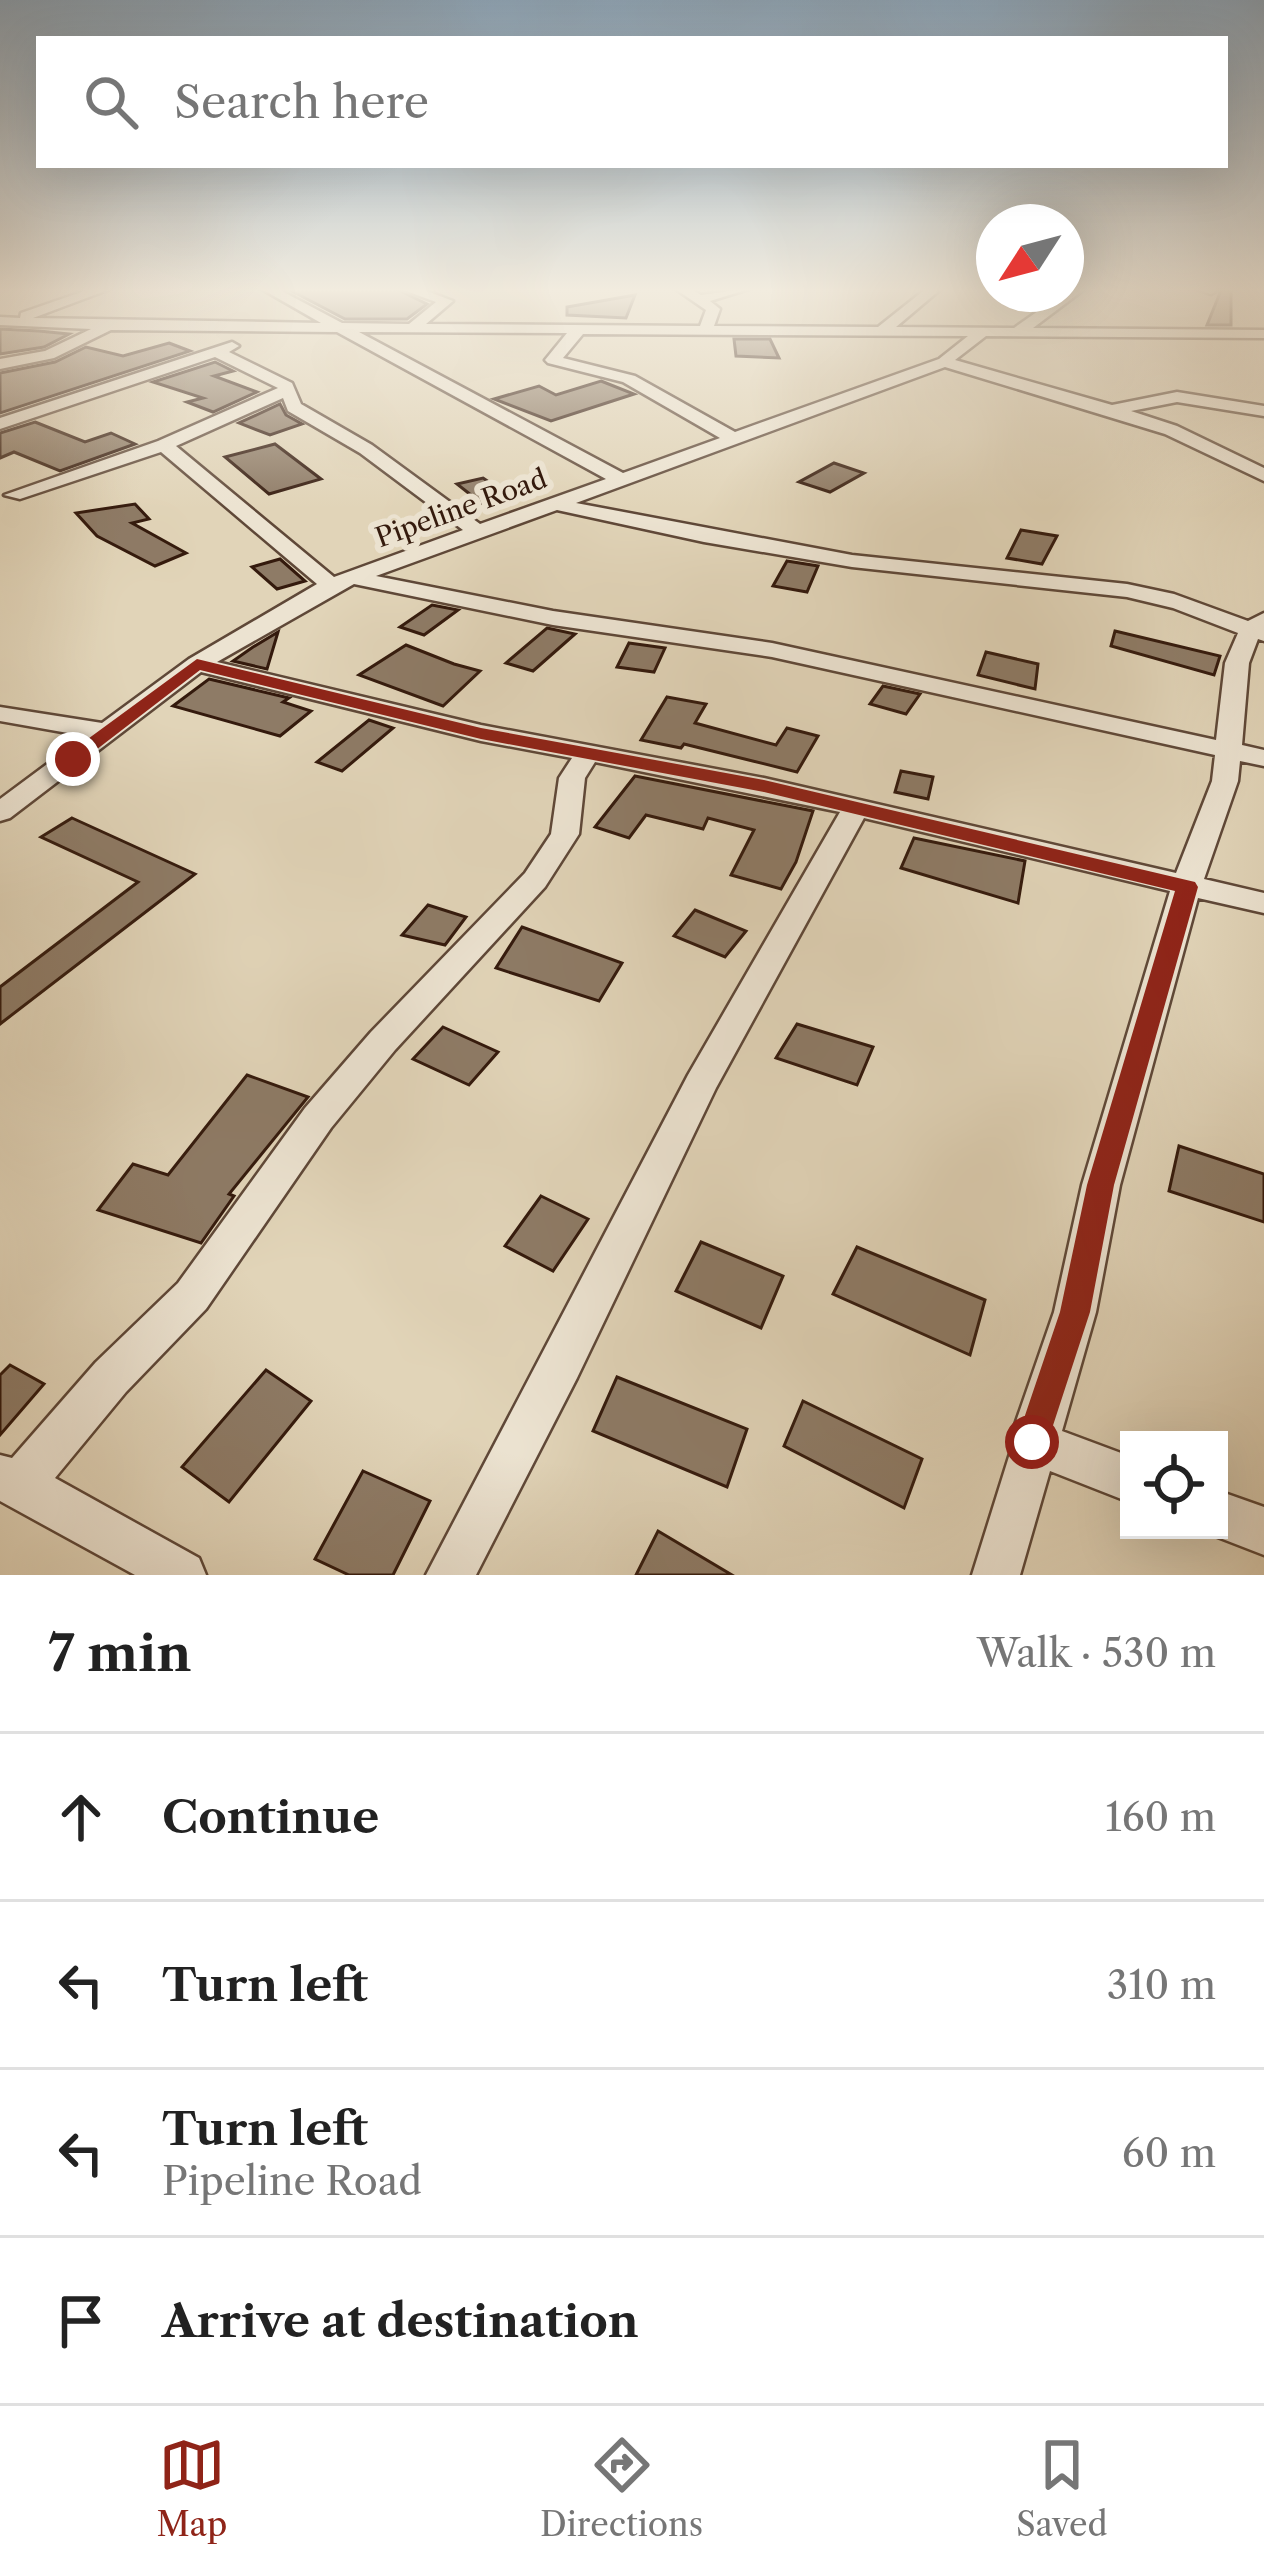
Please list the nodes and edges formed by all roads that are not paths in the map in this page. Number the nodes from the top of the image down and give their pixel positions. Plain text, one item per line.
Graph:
1 (189, 362) edge
2 (239, 362) edge
3 (401, 362) edge
4 (559, 362) edge
5 (944, 362) joint
6 (289, 396) junction
7 (1112, 410) junction
8 (1264, 411) edge
9 (0, 424) edge
10 (733, 438) junction
11 (164, 445) junction
12 (1264, 475) edge
13 (621, 479) junction
14 (13, 495) dead end
15 (554, 503) junction
16 (476, 531) junction
17 (341, 581) junction
18 (1259, 628) edge
19 (197, 664) junction
20 (0, 714) edge
21 (108, 732) junction
22 (588, 753) junction
23 (1246, 754) edge
24 (856, 808) junction
25 (0, 812) edge
26 (1187, 887) junction
27 (1264, 903) edge
28 (1032, 1442) junction
29 (1120, 1476) edge
30 (10, 1481) edge
31 (1228, 1517) edge
32 (1264, 1531) edge
33 (182, 1575) edge
34 (449, 1575) edge
35 (996, 1575) edge

1 - 9 street
2 - 6 street
3 - 13 street
4 - 10 street
5 - 7 street
5 - 10 street, Pipeline Road
6 - 11 street
6 - 16 street
7 - 8 street
7 - 12 street
10 - 13 street, Pipeline Road
11 - 14 street
11 - 17 street
13 - 15 street, Pipeline Road
15 - 16 street, Pipeline Road
15 - 18 street
16 - 17 street, Pipeline Road
17 - 19 street, Pipeline Road
17 - 23 street
18 - 23 street
19 - 21 street, Pipeline Road
19 - 22 street
20 - 21 street
21 - 25 street, Pipeline Road
22 - 24 street
22 - 30 street
23 - 26 street
24 - 26 street
24 - 34 street
26 - 27 street
26 - 28 street
28 - 29 street
28 - 35 street
30 - 33 street
31 - 32 street

